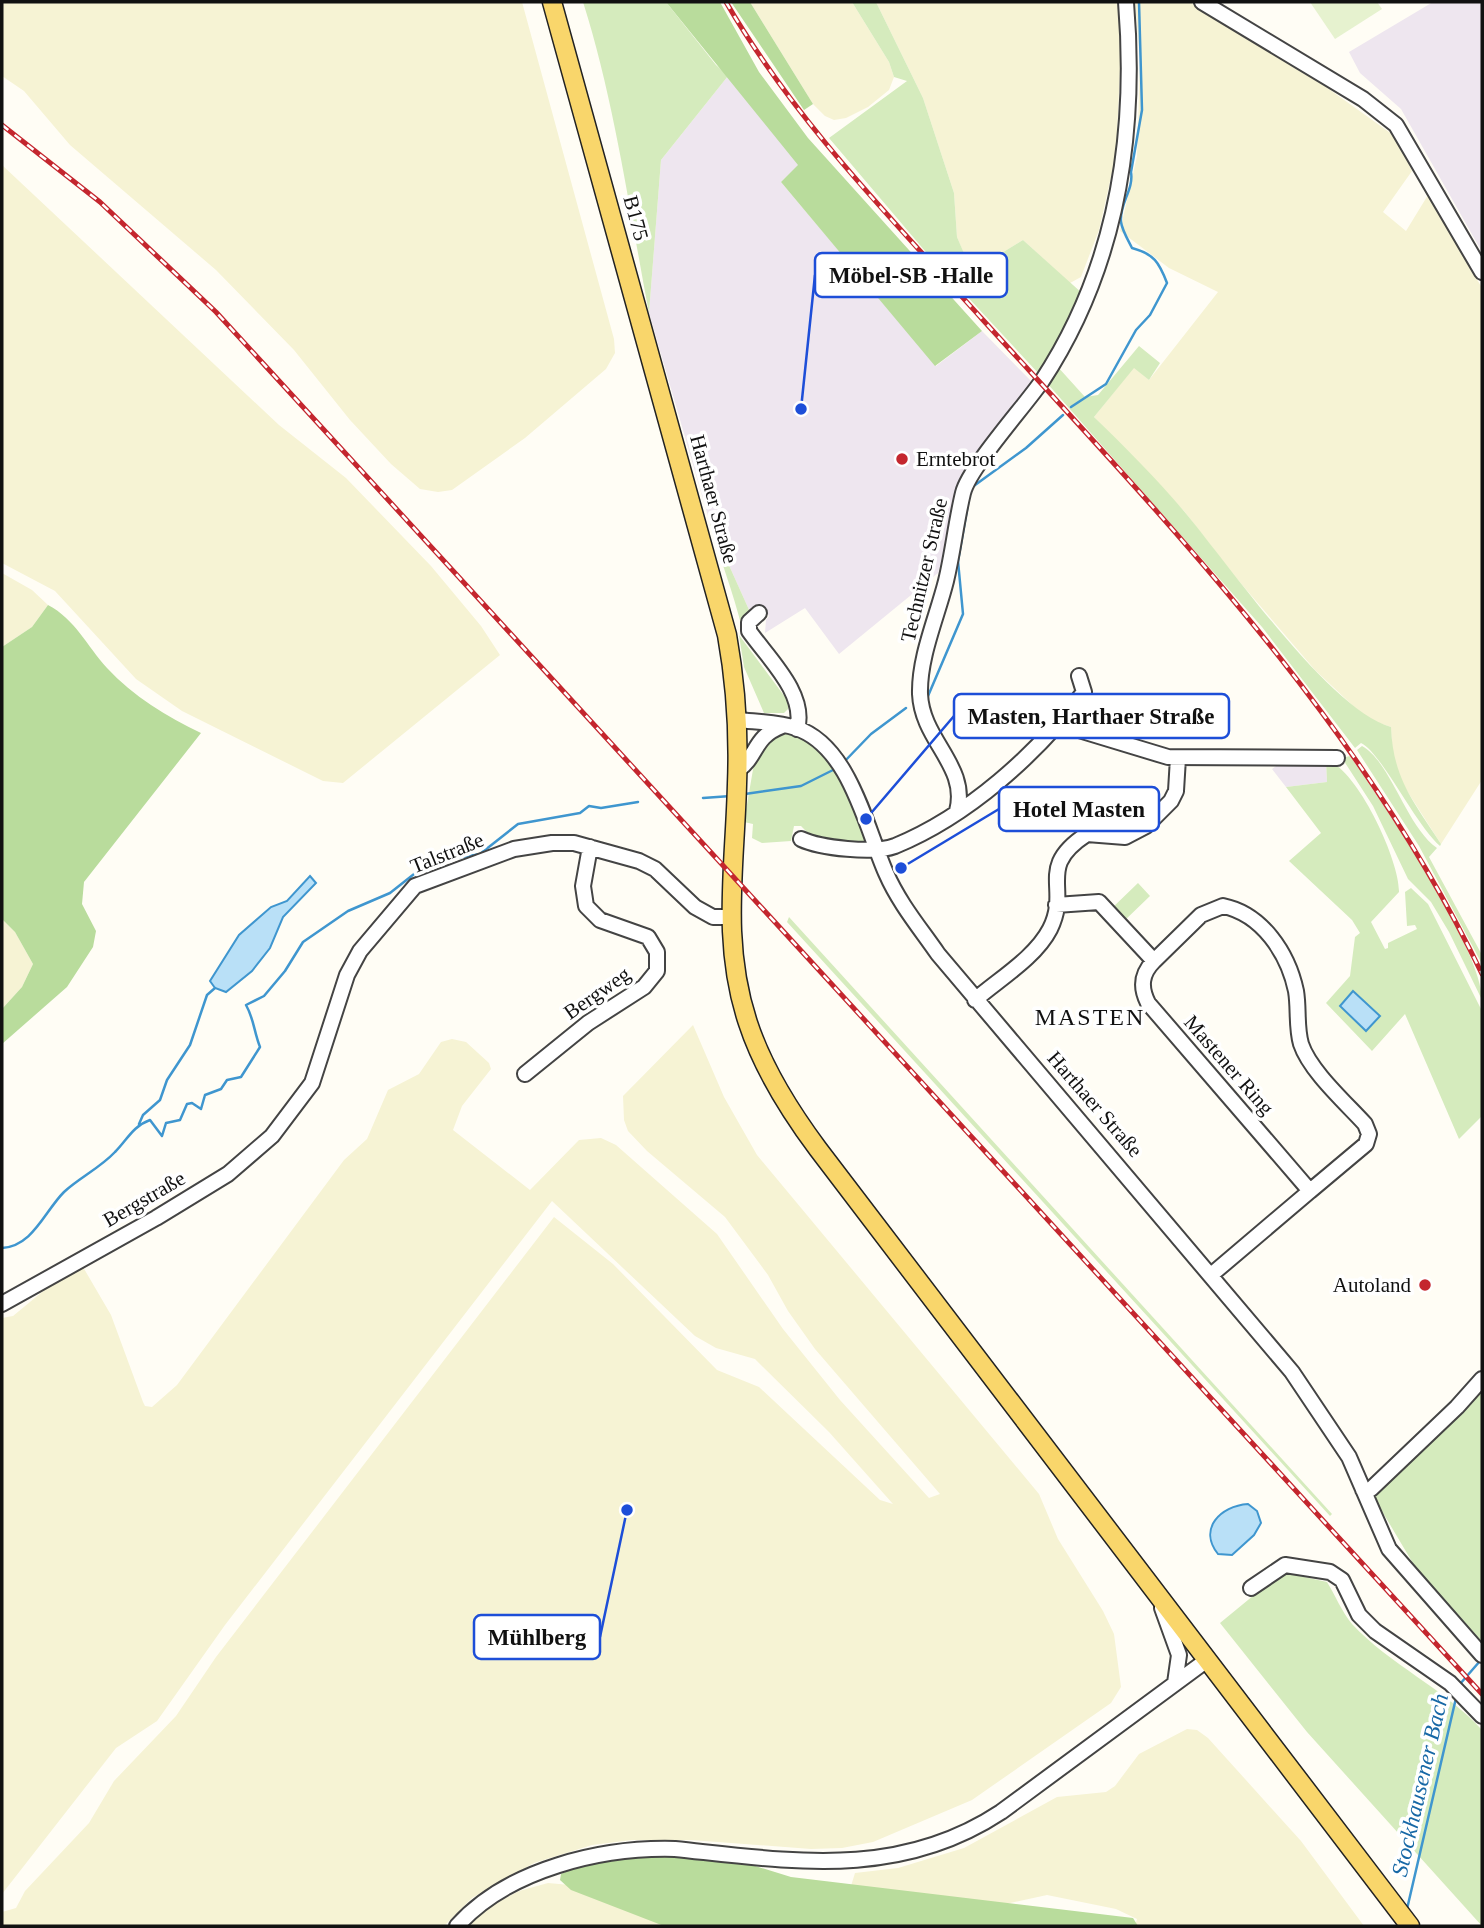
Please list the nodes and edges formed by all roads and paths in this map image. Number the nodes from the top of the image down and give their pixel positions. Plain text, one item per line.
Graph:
1 (552, 2) edge
2 (1126, 2) edge
3 (1202, 2) edge
4 (1482, 272) edge
5 (633, 292) joint
6 (759, 613) dead end
7 (1079, 676) dead end
8 (738, 720) junction
9 (1059, 724) junction
10 (791, 727) junction
11 (1178, 758) junction
12 (1337, 758) dead end
13 (737, 786) junction
14 (957, 811) junction
15 (801, 839) dead end
16 (590, 847) junction
17 (878, 849) junction
18 (1056, 905) junction
19 (730, 917) junction
20 (1154, 961) junction
21 (975, 1000) junction
22 (525, 1074) dead end
23 (291, 1111) joint
24 (1310, 1191) junction
25 (1211, 1275) junction
26 (2, 1304) edge
27 (1482, 1379) edge
28 (1363, 1490) junction
29 (1147, 1580) junction
30 (1251, 1588) dead end
31 (1480, 1653) edge
32 (1207, 1660) junction
33 (1175, 1683) junction
34 (1482, 1716) edge
35 (457, 1926) edge
36 (1409, 1926) edge

1 - 5 main road, B175
2 - 14 street, Technitzer Straße
3 - 4 street
5 - 8 main road, Harthaer Straße
6 - 10 street
7 - 9 street
8 - 10 street, Harthaer Straße
8 - 13 main road, Harthaer Straße
9 - 11 street
9 - 14 street
10 - 13 street
10 - 17 street, Harthaer Straße
11 - 12 street
11 - 18 street
13 - 19 main road, Harthaer Straße
14 - 17 street
15 - 17 street
16 - 19 street, Talstraße
16 - 22 street, Bergweg
16 - 23 street, Talstraße
17 - 21 street, Harthaer Straße
18 - 20 street
18 - 21 street
19 - 29 main road, Harthaer Straße
20 - 24 street, Mastener Ring
20 - 24 street, Mastener Ring
21 - 25 street, Harthaer Straße
23 - 26 street, Bergstraße
24 - 25 street, Mastener Ring
25 - 28 street, Harthaer Straße
27 - 28 street
28 - 31 street, Harthaer Straße
29 - 32 main road, Harthaer Straße
29 - 33 street
30 - 34 street
32 - 33 street
32 - 36 main road, Harthaer Straße
33 - 35 street

